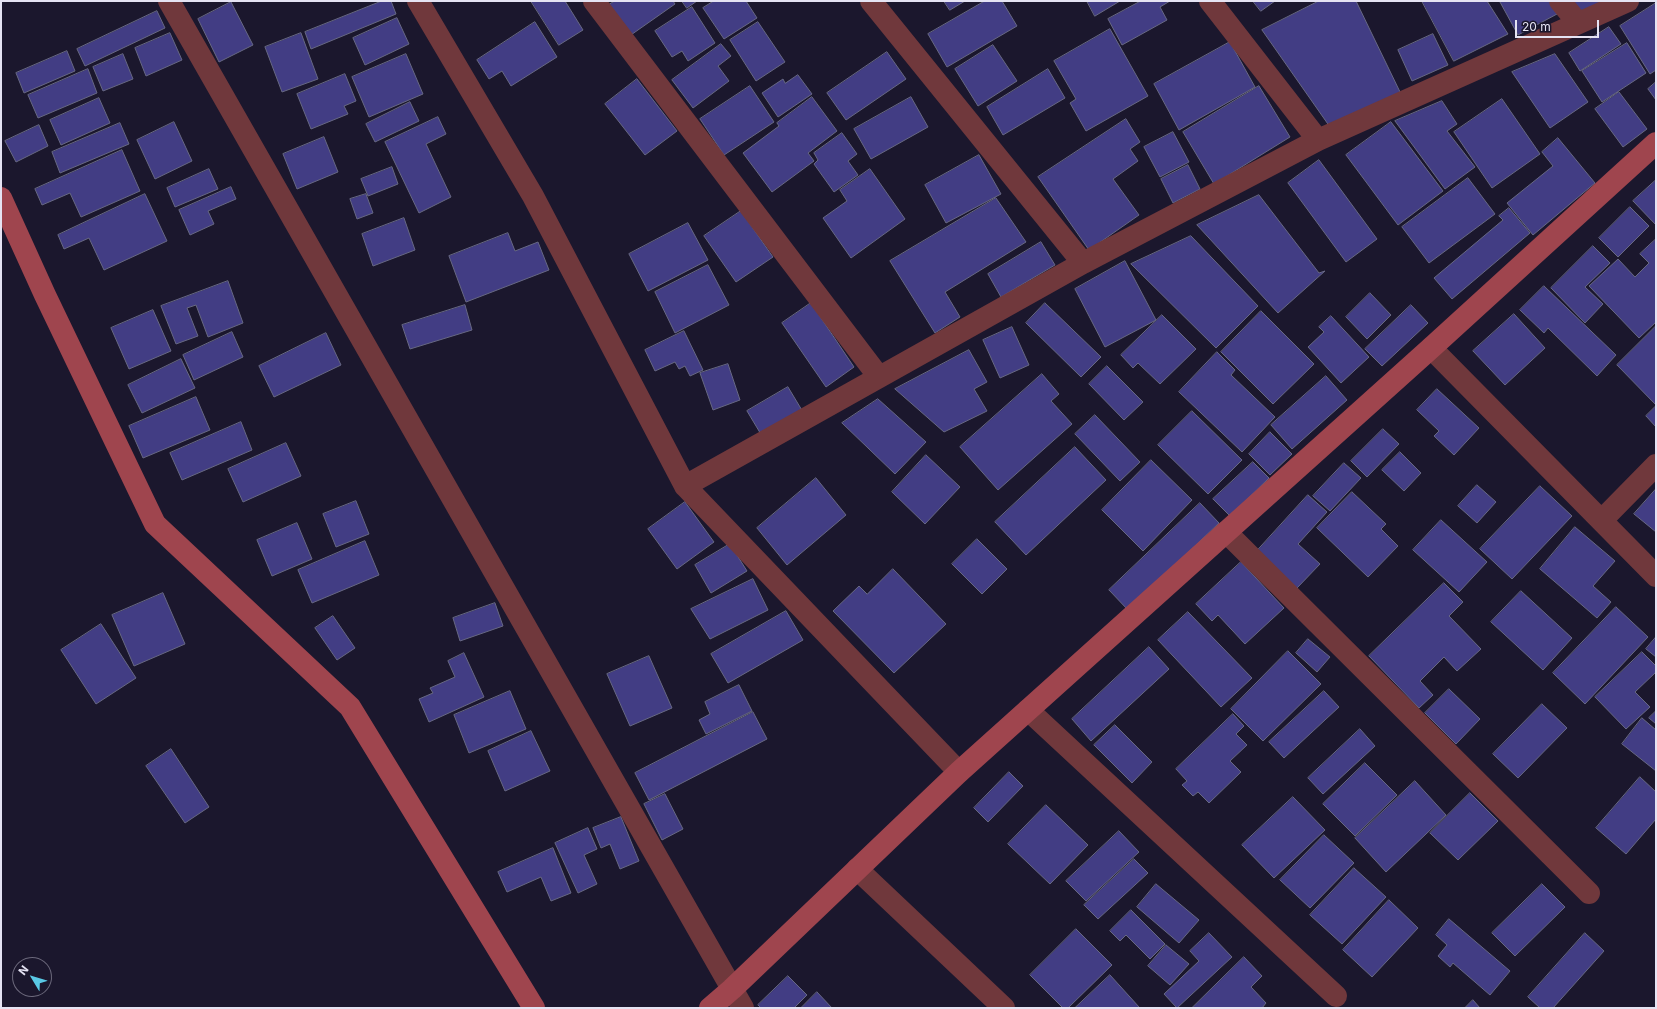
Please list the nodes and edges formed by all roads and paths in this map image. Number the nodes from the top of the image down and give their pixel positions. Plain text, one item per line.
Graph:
1 (169, 1) edge
2 (418, 1) edge
3 (594, 1) edge
4 (871, 1) edge
5 (1210, 1) edge
6 (1560, 1) edge
7 (1628, 1) edge
8 (1578, 23) junction
9 (1318, 140) junction
10 (1656, 143) edge
11 (1, 198) edge
12 (1083, 263) junction
13 (1431, 348) junction
14 (878, 377) junction
15 (1656, 466) edge
16 (685, 486) junction
17 (1602, 520) junction
18 (1226, 532) junction
19 (1656, 576) edge
20 (1028, 710) junction
21 (959, 772) junction
22 (858, 869) junction
23 (1589, 893) dead end
24 (732, 989) junction
25 (1336, 996) dead end
26 (534, 1008) edge
27 (710, 1008) edge
28 (743, 1008) edge
29 (1004, 1008) edge

1 - 24 street
2 - 16 street
3 - 14 street
4 - 12 street
5 - 9 street
6 - 8 street
7 - 8 street
8 - 9 street
9 - 12 street
10 - 13 street
11 - 26 street
12 - 14 street
13 - 17 street
13 - 18 street
14 - 16 street
15 - 17 street
16 - 21 street
17 - 19 street
18 - 20 street
18 - 23 street
20 - 21 street
20 - 25 street
21 - 22 street
22 - 24 street
22 - 29 street
24 - 27 street
24 - 28 street

